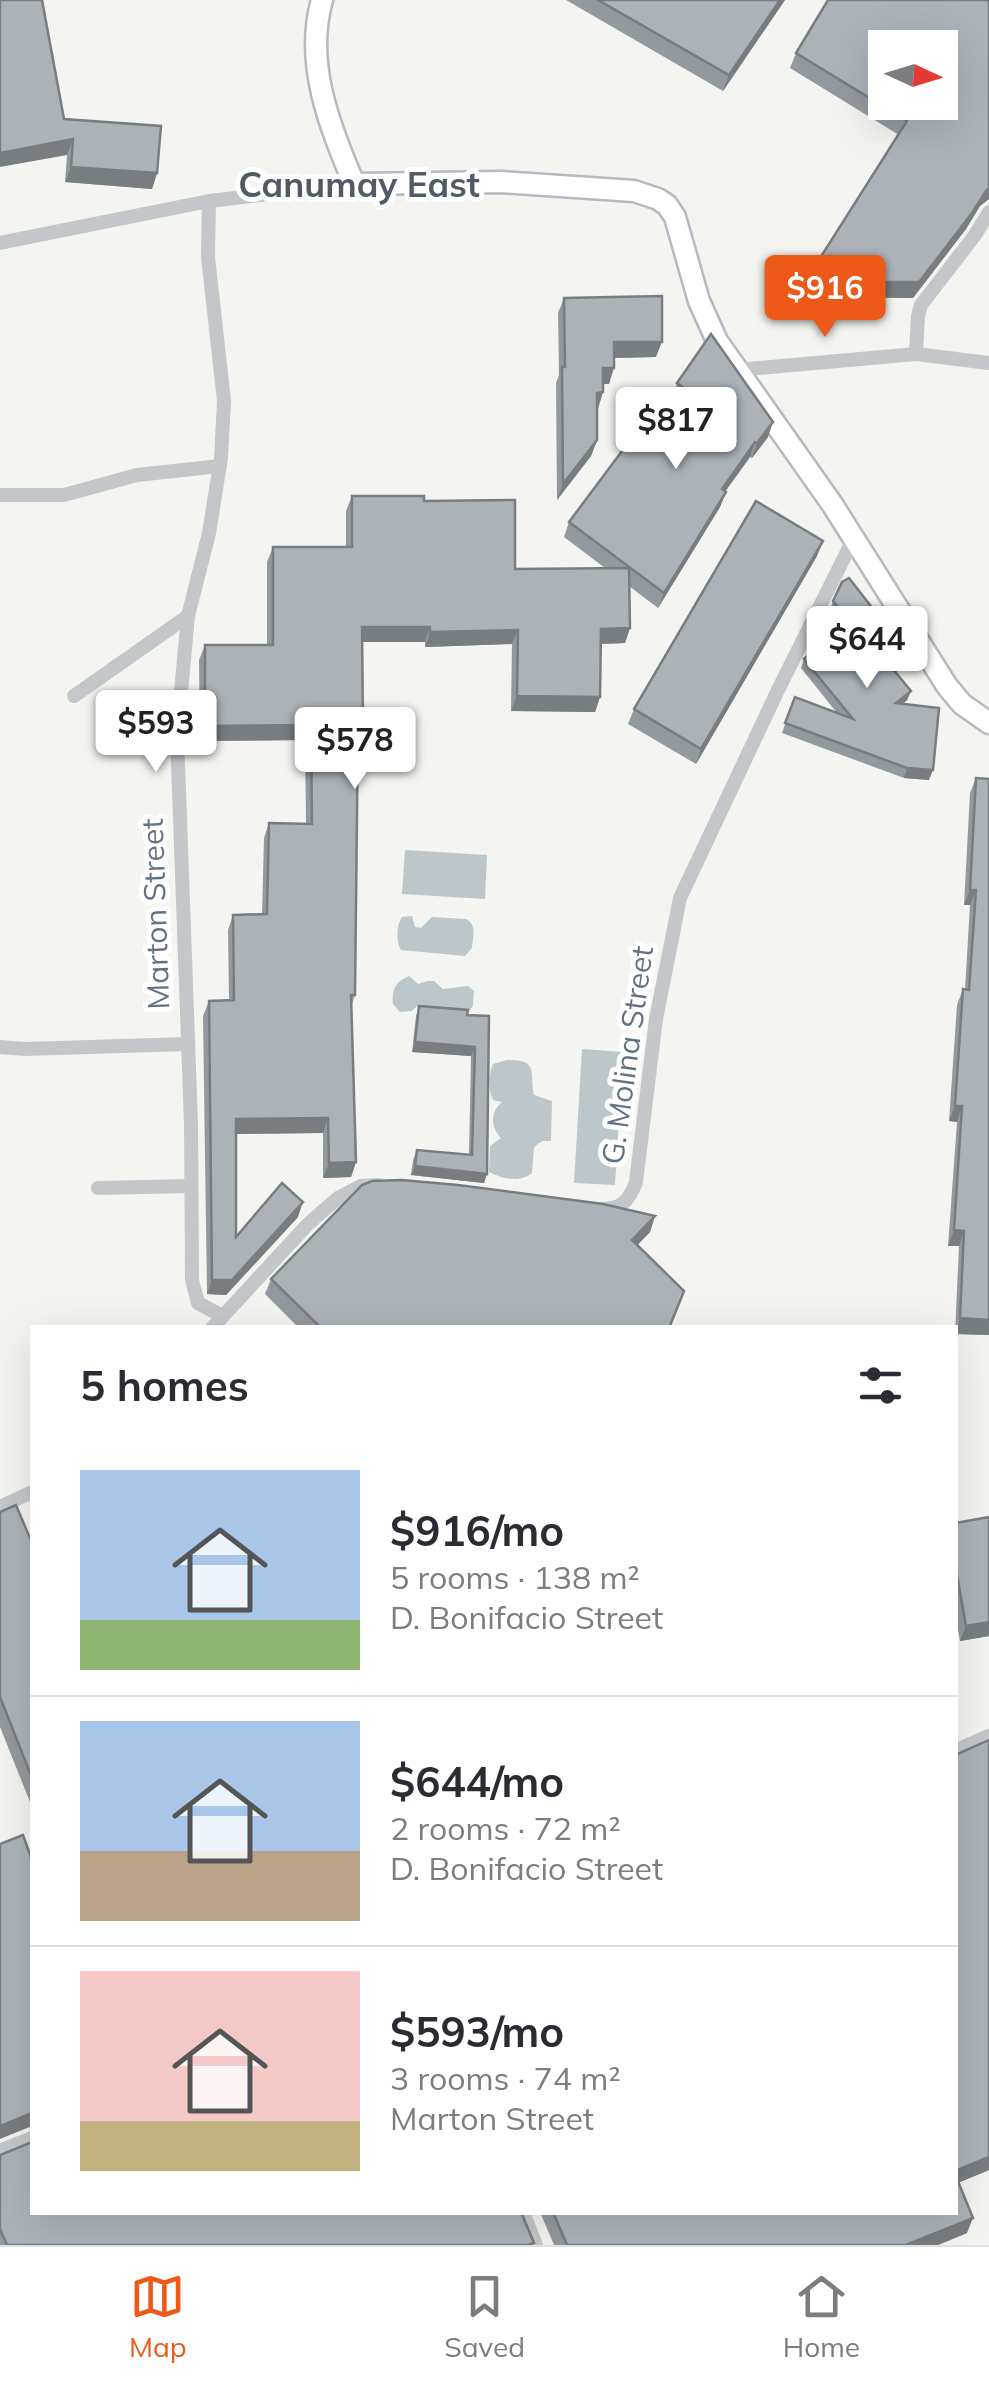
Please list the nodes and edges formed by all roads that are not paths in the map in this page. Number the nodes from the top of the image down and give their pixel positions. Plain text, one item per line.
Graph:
1 (322, 0) edge
2 (354, 184) junction
3 (210, 201) junction
4 (989, 212) edge
5 (0, 243) edge
6 (916, 354) junction
7 (989, 363) edge
8 (737, 370) junction
9 (220, 466) junction
10 (0, 495) edge
11 (854, 538) junction
12 (188, 616) junction
13 (74, 696) dead end
14 (989, 723) edge
15 (187, 1044) junction
16 (0, 1047) edge
17 (396, 1184) edge
18 (191, 1186) junction
19 (98, 1188) dead end
20 (578, 1207) edge
21 (217, 1322) edge
22 (30, 1493) edge
23 (0, 1506) edge
24 (989, 1738) edge
25 (958, 1752) edge
26 (30, 2141) edge
27 (0, 2153) edge
28 (523, 2215) edge
29 (536, 2245) edge

1 - 2 main road
2 - 3 street
2 - 8 main road
3 - 5 street
3 - 9 street, Marton Street
4 - 6 street
6 - 7 street
6 - 8 street
8 - 11 main road
9 - 10 street
9 - 12 street, Marton Street
11 - 14 main road
11 - 20 street, G. Molina Street
12 - 13 street
12 - 15 street, Marton Street
15 - 16 street
15 - 18 street, Marton Street
17 - 21 street
18 - 19 street
18 - 21 street, Marton Street
22 - 23 street
24 - 25 street
26 - 27 street
28 - 29 street

